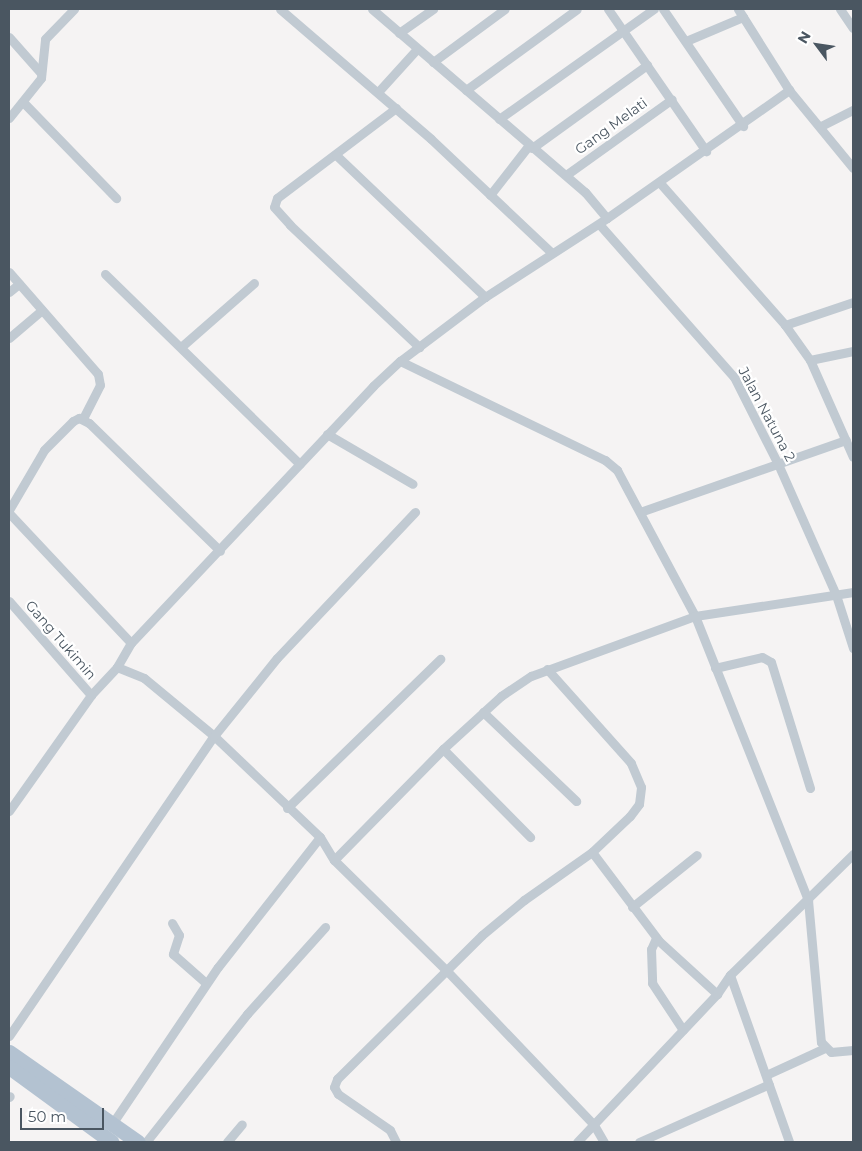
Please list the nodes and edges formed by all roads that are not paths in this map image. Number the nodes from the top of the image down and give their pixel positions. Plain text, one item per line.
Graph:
1 (74, 9) edge
2 (280, 9) edge
3 (372, 9) edge
4 (433, 9) edge
5 (505, 9) edge
6 (577, 9) edge
7 (608, 9) edge
8 (654, 9) edge
9 (663, 9) edge
10 (840, 9) edge
11 (741, 13) edge
12 (853, 28) edge
13 (623, 30) junction
14 (400, 33) junction
15 (9, 37) edge
16 (686, 41) junction
17 (417, 49) junction
18 (433, 62) junction
19 (647, 65) junction
20 (41, 73) junction
21 (466, 90) junction
22 (789, 90) junction
23 (378, 92) junction
24 (672, 99) junction
25 (23, 102) junction
26 (396, 108) junction
27 (853, 110) edge
28 (9, 118) edge
29 (499, 119) junction
30 (743, 126) junction
31 (821, 126) junction
32 (531, 146) junction
33 (706, 151) junction
34 (336, 154) junction
35 (853, 168) edge
36 (566, 175) junction
37 (660, 183) junction
38 (490, 195) junction
39 (116, 198) dead end
40 (607, 218) junction
41 (599, 224) junction
42 (551, 252) junction
43 (9, 272) edge
44 (106, 274) dead end
45 (254, 283) dead end
46 (19, 284) junction
47 (9, 292) edge
48 (485, 297) junction
49 (853, 302) edge
50 (42, 310) junction
51 (785, 325) junction
52 (9, 338) edge
53 (181, 347) junction
54 (419, 347) junction
55 (853, 351) edge
56 (810, 360) junction
57 (400, 361) junction
58 (83, 419) junction
59 (327, 434) junction
60 (846, 440) junction
61 (853, 456) edge
62 (300, 464) junction
63 (778, 464) junction
64 (413, 484) dead end
65 (9, 512) edge
66 (415, 512) dead end
67 (640, 512) junction
68 (220, 551) junction
69 (853, 592) edge
70 (836, 595) junction
71 (9, 602) edge
72 (695, 616) junction
73 (131, 643) junction
74 (853, 648) edge
75 (440, 659) dead end
76 (117, 667) junction
77 (715, 668) junction
78 (547, 669) junction
79 (91, 695) junction
80 (483, 712) junction
81 (214, 736) junction
82 (442, 750) junction
83 (810, 788) dead end
84 (576, 801) dead end
85 (10, 805) edge
86 (288, 808) junction
87 (320, 837) junction
88 (530, 838) dead end
89 (592, 852) junction
90 (853, 854) edge
91 (697, 855) dead end
92 (334, 860) junction
93 (808, 900) junction
94 (632, 907) junction
95 (172, 923) dead end
96 (325, 926) dead end
97 (656, 938) junction
98 (448, 971) junction
99 (730, 975) junction
100 (206, 983) junction
101 (717, 994) junction
102 (683, 1030) junction
103 (9, 1036) edge
104 (825, 1048) junction
105 (853, 1050) edge
106 (9, 1052) edge
107 (9, 1067) edge
108 (768, 1079) junction
109 (112, 1124) junction
110 (242, 1124) dead end
111 (594, 1125) junction
112 (112, 1142) edge
113 (138, 1142) edge
114 (146, 1142) edge
115 (227, 1142) edge
116 (396, 1142) edge
117 (577, 1142) edge
118 (604, 1142) edge
119 (639, 1142) edge
120 (788, 1142) edge

1 - 20 street
2 - 23 street
3 - 14 street
4 - 14 street
5 - 18 street
6 - 21 street
7 - 13 street
8 - 13 street
9 - 16 street
10 - 12 street
11 - 16 street
11 - 22 street
13 - 19 street
13 - 29 street
14 - 17 street
15 - 20 street
16 - 30 street
17 - 18 street
17 - 23 street
18 - 21 street
19 - 24 street
19 - 32 street
20 - 25 street
21 - 29 street
22 - 30 street
22 - 31 street
23 - 26 street
24 - 33 street
24 - 36 street, Gang Melati
25 - 28 street
25 - 39 street
26 - 34 street
26 - 38 street
27 - 31 street
29 - 32 street
30 - 33 street
31 - 35 street
32 - 36 street
32 - 38 street
33 - 37 street
34 - 48 street
34 - 54 street
36 - 40 street
37 - 40 street
37 - 51 street
38 - 42 street
40 - 41 street
41 - 42 street
41 - 63 street, Jalan Natuna 2
42 - 48 street
43 - 46 street
44 - 53 street
45 - 53 street
46 - 47 street
46 - 50 street
48 - 54 street
49 - 51 street
50 - 52 street
50 - 58 street
51 - 56 street
53 - 62 street
54 - 57 street
55 - 56 street
56 - 60 street
57 - 59 street
57 - 67 street
58 - 65 street
58 - 68 street
59 - 62 street
59 - 64 street
60 - 61 street
60 - 63 street
62 - 68 street
63 - 67 street
63 - 70 street, Jalan Natuna 2
65 - 73 street
66 - 81 street
67 - 72 street
68 - 73 street
69 - 70 street
70 - 72 street
70 - 74 street, Jalan Natuna 2
71 - 79 street, Gang Tukimin
72 - 77 street
72 - 78 street
73 - 76 street
75 - 86 street
76 - 79 street
76 - 81 street
77 - 83 street
77 - 93 street
78 - 80 street
78 - 89 street
79 - 85 street
80 - 82 street
80 - 84 street
81 - 86 street
81 - 103 street
82 - 88 street
82 - 92 street
86 - 87 street
87 - 92 street
87 - 100 street
89 - 94 street
89 - 98 street
90 - 93 street
91 - 94 street
92 - 98 street
93 - 99 street
93 - 104 street
94 - 97 street
95 - 100 street
96 - 114 street
97 - 101 street
97 - 102 street
98 - 111 street
98 - 116 street
99 - 101 street
99 - 108 street
100 - 109 street
101 - 102 street
102 - 111 street
104 - 105 street
104 - 108 street
106 - 109 main road
107 - 112 main road
108 - 119 street
108 - 120 street
109 - 113 main road
110 - 115 street
111 - 117 street
111 - 118 street

